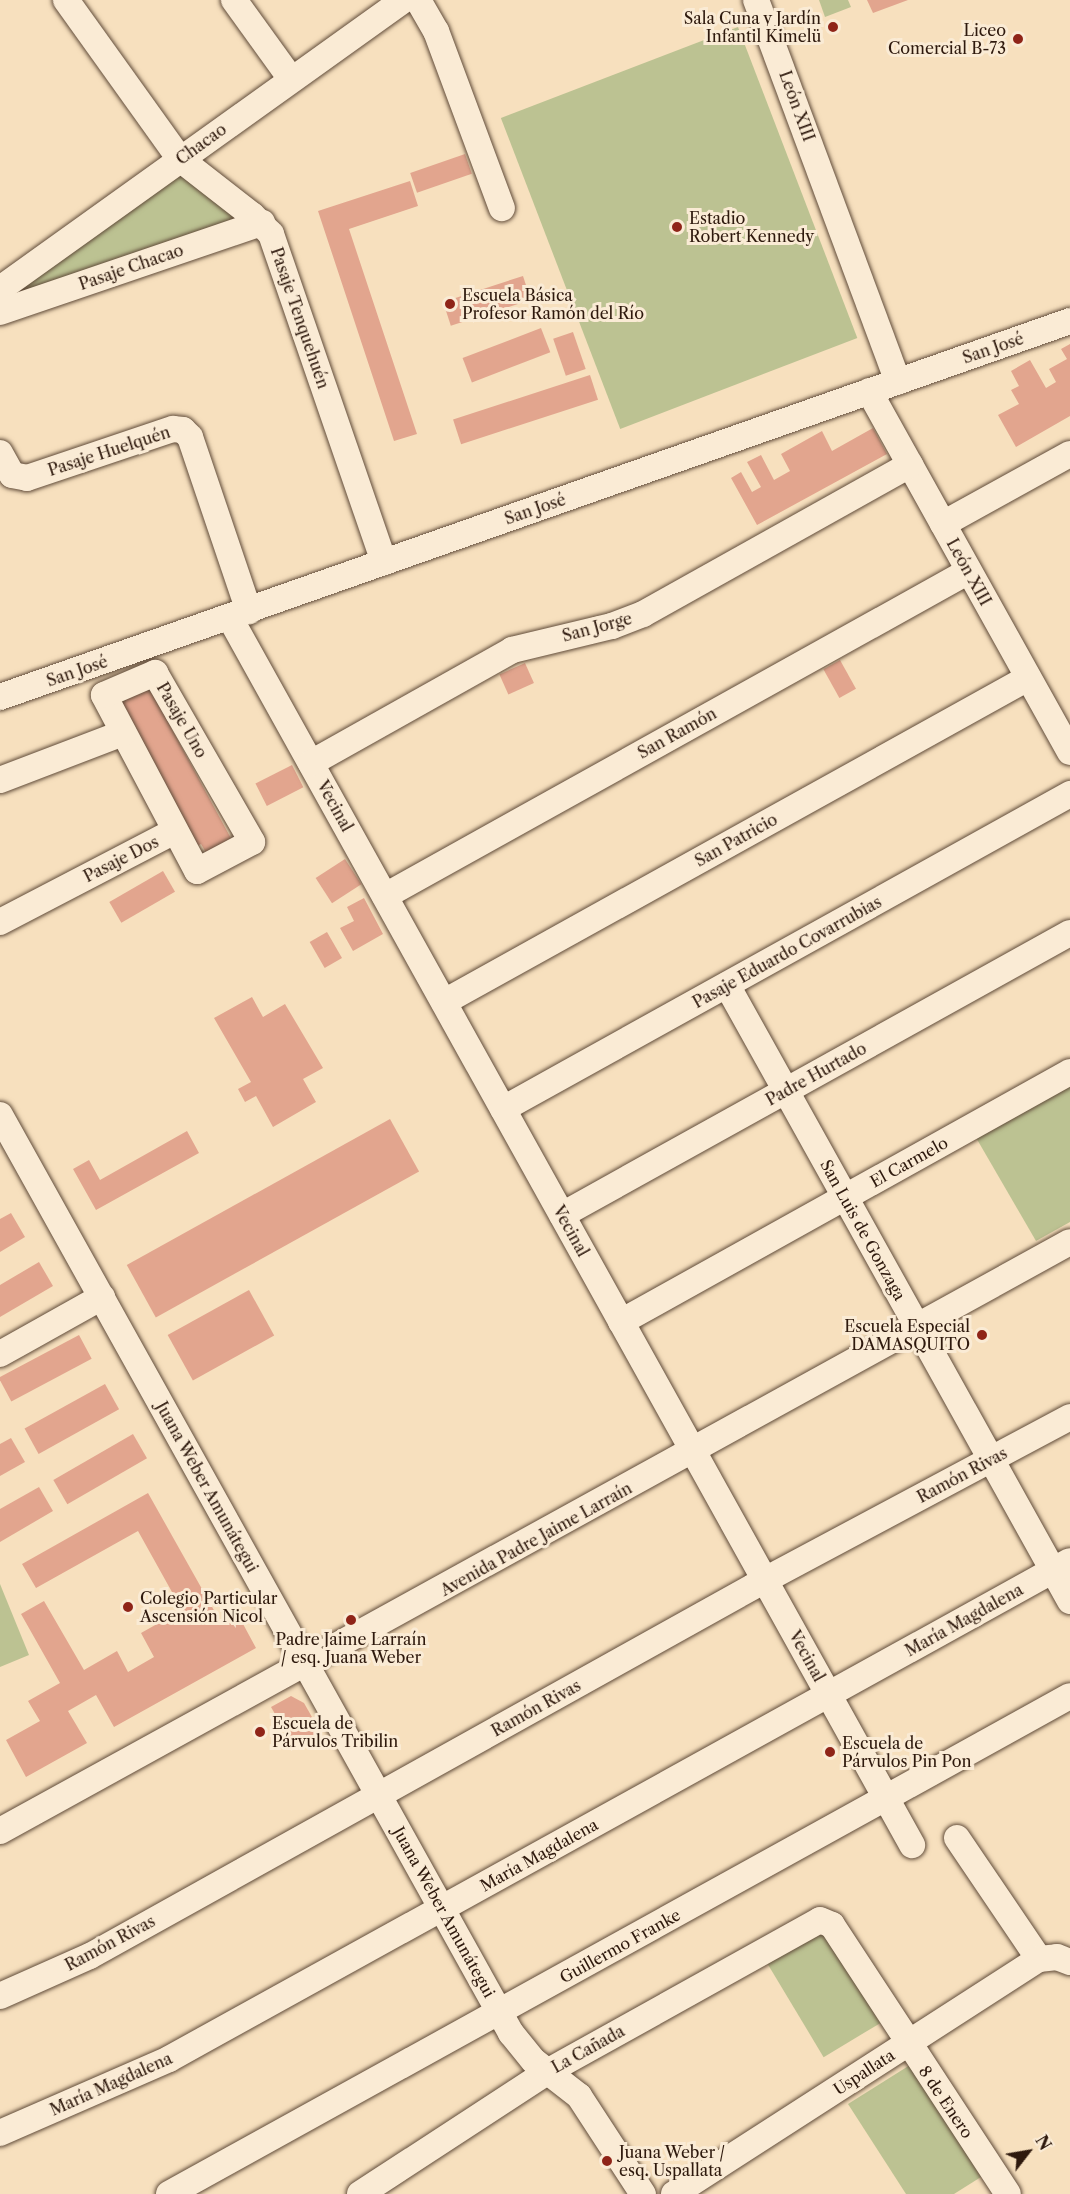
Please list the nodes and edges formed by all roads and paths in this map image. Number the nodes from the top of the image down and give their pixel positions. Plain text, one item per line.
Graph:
1 (66, 0) edge
2 (234, 0) edge
3 (404, 0) edge
4 (418, 0) edge
5 (756, 0) edge
6 (291, 79) junction
7 (180, 159) junction
8 (502, 208) dead end
9 (262, 223) junction
10 (0, 289) edge
11 (0, 312) edge
12 (1070, 321) edge
13 (898, 381) junction
14 (869, 391) junction
15 (0, 453) edge
16 (1070, 454) edge
17 (910, 465) junction
18 (943, 524) junction
19 (384, 562) junction
20 (969, 571) junction
21 (239, 614) junction
22 (1028, 678) junction
23 (0, 697) edge
24 (123, 733) junction
25 (1070, 752) edge
26 (311, 763) junction
27 (0, 780) edge
28 (1070, 794) edge
29 (175, 831) junction
30 (385, 896) junction
31 (0, 922) edge
32 (1070, 933) edge
33 (727, 985) junction
34 (444, 1002) junction
35 (1070, 1072) edge
36 (786, 1091) junction
37 (503, 1109) junction
38 (0, 1115) edge
39 (845, 1197) junction
40 (562, 1215) junction
41 (1070, 1242) edge
42 (102, 1297) junction
43 (621, 1322) junction
44 (917, 1327) junction
45 (0, 1354) edge
46 (1070, 1417) edge
47 (693, 1451) junction
48 (991, 1459) junction
49 (1061, 1566) edge
50 (765, 1580) junction
51 (1070, 1601) edge
52 (307, 1666) junction
53 (828, 1695) junction
54 (1070, 1696) edge
55 (379, 1795) junction
56 (885, 1798) junction
57 (0, 1832) edge
58 (957, 1838) dead end
59 (912, 1845) dead end
60 (441, 1908) junction
61 (825, 1920) joint
62 (1059, 1954) edge
63 (0, 1996) edge
64 (500, 2012) junction
65 (908, 2044) junction
66 (547, 2072) junction
67 (0, 2133) edge
68 (999, 2191) edge
69 (169, 2194) edge
70 (360, 2194) edge
71 (643, 2194) edge
72 (674, 2194) edge

1 - 7 street, Pasaje Tenquehuén
2 - 6 street
3 - 6 street, Chacao
4 - 8 street
5 - 13 street, León XIII
6 - 7 street, Chacao
7 - 9 street, Pasaje Tenquehuén
7 - 10 street, Chacao
9 - 11 street, Pasaje Chacao
9 - 19 street, Pasaje Tenquehuén
12 - 13 street, San José
13 - 14 street, San José
14 - 17 street, León XIII
14 - 19 street, San José
15 - 21 street, Pasaje Huelquén
16 - 18 street
17 - 18 street, León XIII
17 - 26 street, San Jorge
18 - 20 street, León XIII
19 - 21 street, San José
20 - 22 street, León XIII
20 - 30 street, San Ramón
21 - 23 street, San José
21 - 26 street, Vecinal
22 - 25 street, León XIII
22 - 34 street, San Patricio
24 - 27 street
24 - 29 street, Pasaje Dos
24 - 29 street, Pasaje Uno
26 - 30 street, Vecinal
28 - 33 street, Pasaje Eduardo Covarrubias
29 - 31 street, Pasaje Dos
30 - 34 street, Vecinal
32 - 36 street, Padre Hurtado
33 - 36 street, San Luis de Gonzaga
33 - 37 street, Pasaje Eduardo Covarrubias
34 - 37 street, Vecinal
35 - 39 street, El Carmelo
36 - 39 street, San Luis de Gonzaga
36 - 40 street, Padre Hurtado
37 - 40 street, Vecinal
38 - 42 street, Juana Weber Amunátegui
39 - 43 street, El Carmelo
39 - 44 street, San Luis de Gonzaga
40 - 43 street, Vecinal
41 - 44 street, Avenida Padre Jaime Larraín
42 - 45 street
42 - 52 street, Juana Weber Amunátegui
43 - 47 street, Vecinal
44 - 47 street, Avenida Padre Jaime Larraín
44 - 48 street, San Luis de Gonzaga
46 - 48 street, Ramón Rivas
47 - 50 street, Vecinal
47 - 52 street, Avenida Padre Jaime Larraín
48 - 49 street, San Luis de Gonzaga
48 - 50 street, Ramón Rivas
49 - 51 street, San Luis de Gonzaga
49 - 53 street, María Magdalena
50 - 53 street, Vecinal
50 - 55 street, Ramón Rivas
52 - 55 street, Juana Weber Amunátegui
52 - 57 street, Avenida Padre Jaime Larraín
53 - 56 street, Vecinal
53 - 60 street, María Magdalena
54 - 56 street, Guillermo Franke
55 - 60 street, Juana Weber Amunátegui
55 - 63 street, Ramón Rivas
56 - 59 street, Vecinal
56 - 64 street, Guillermo Franke
58 - 62 street
60 - 64 street, Juana Weber Amunátegui
60 - 67 street, María Magdalena
61 - 65 street, 8 de Enero
61 - 66 street, La Cañada
62 - 65 street, Uspallata
64 - 66 street, Juana Weber Amunátegui
64 - 69 street, Guillermo Franke
65 - 68 street, 8 de Enero
65 - 72 street, Uspallata
66 - 70 street, La Cañada
66 - 71 street, Juana Weber Amunátegui

